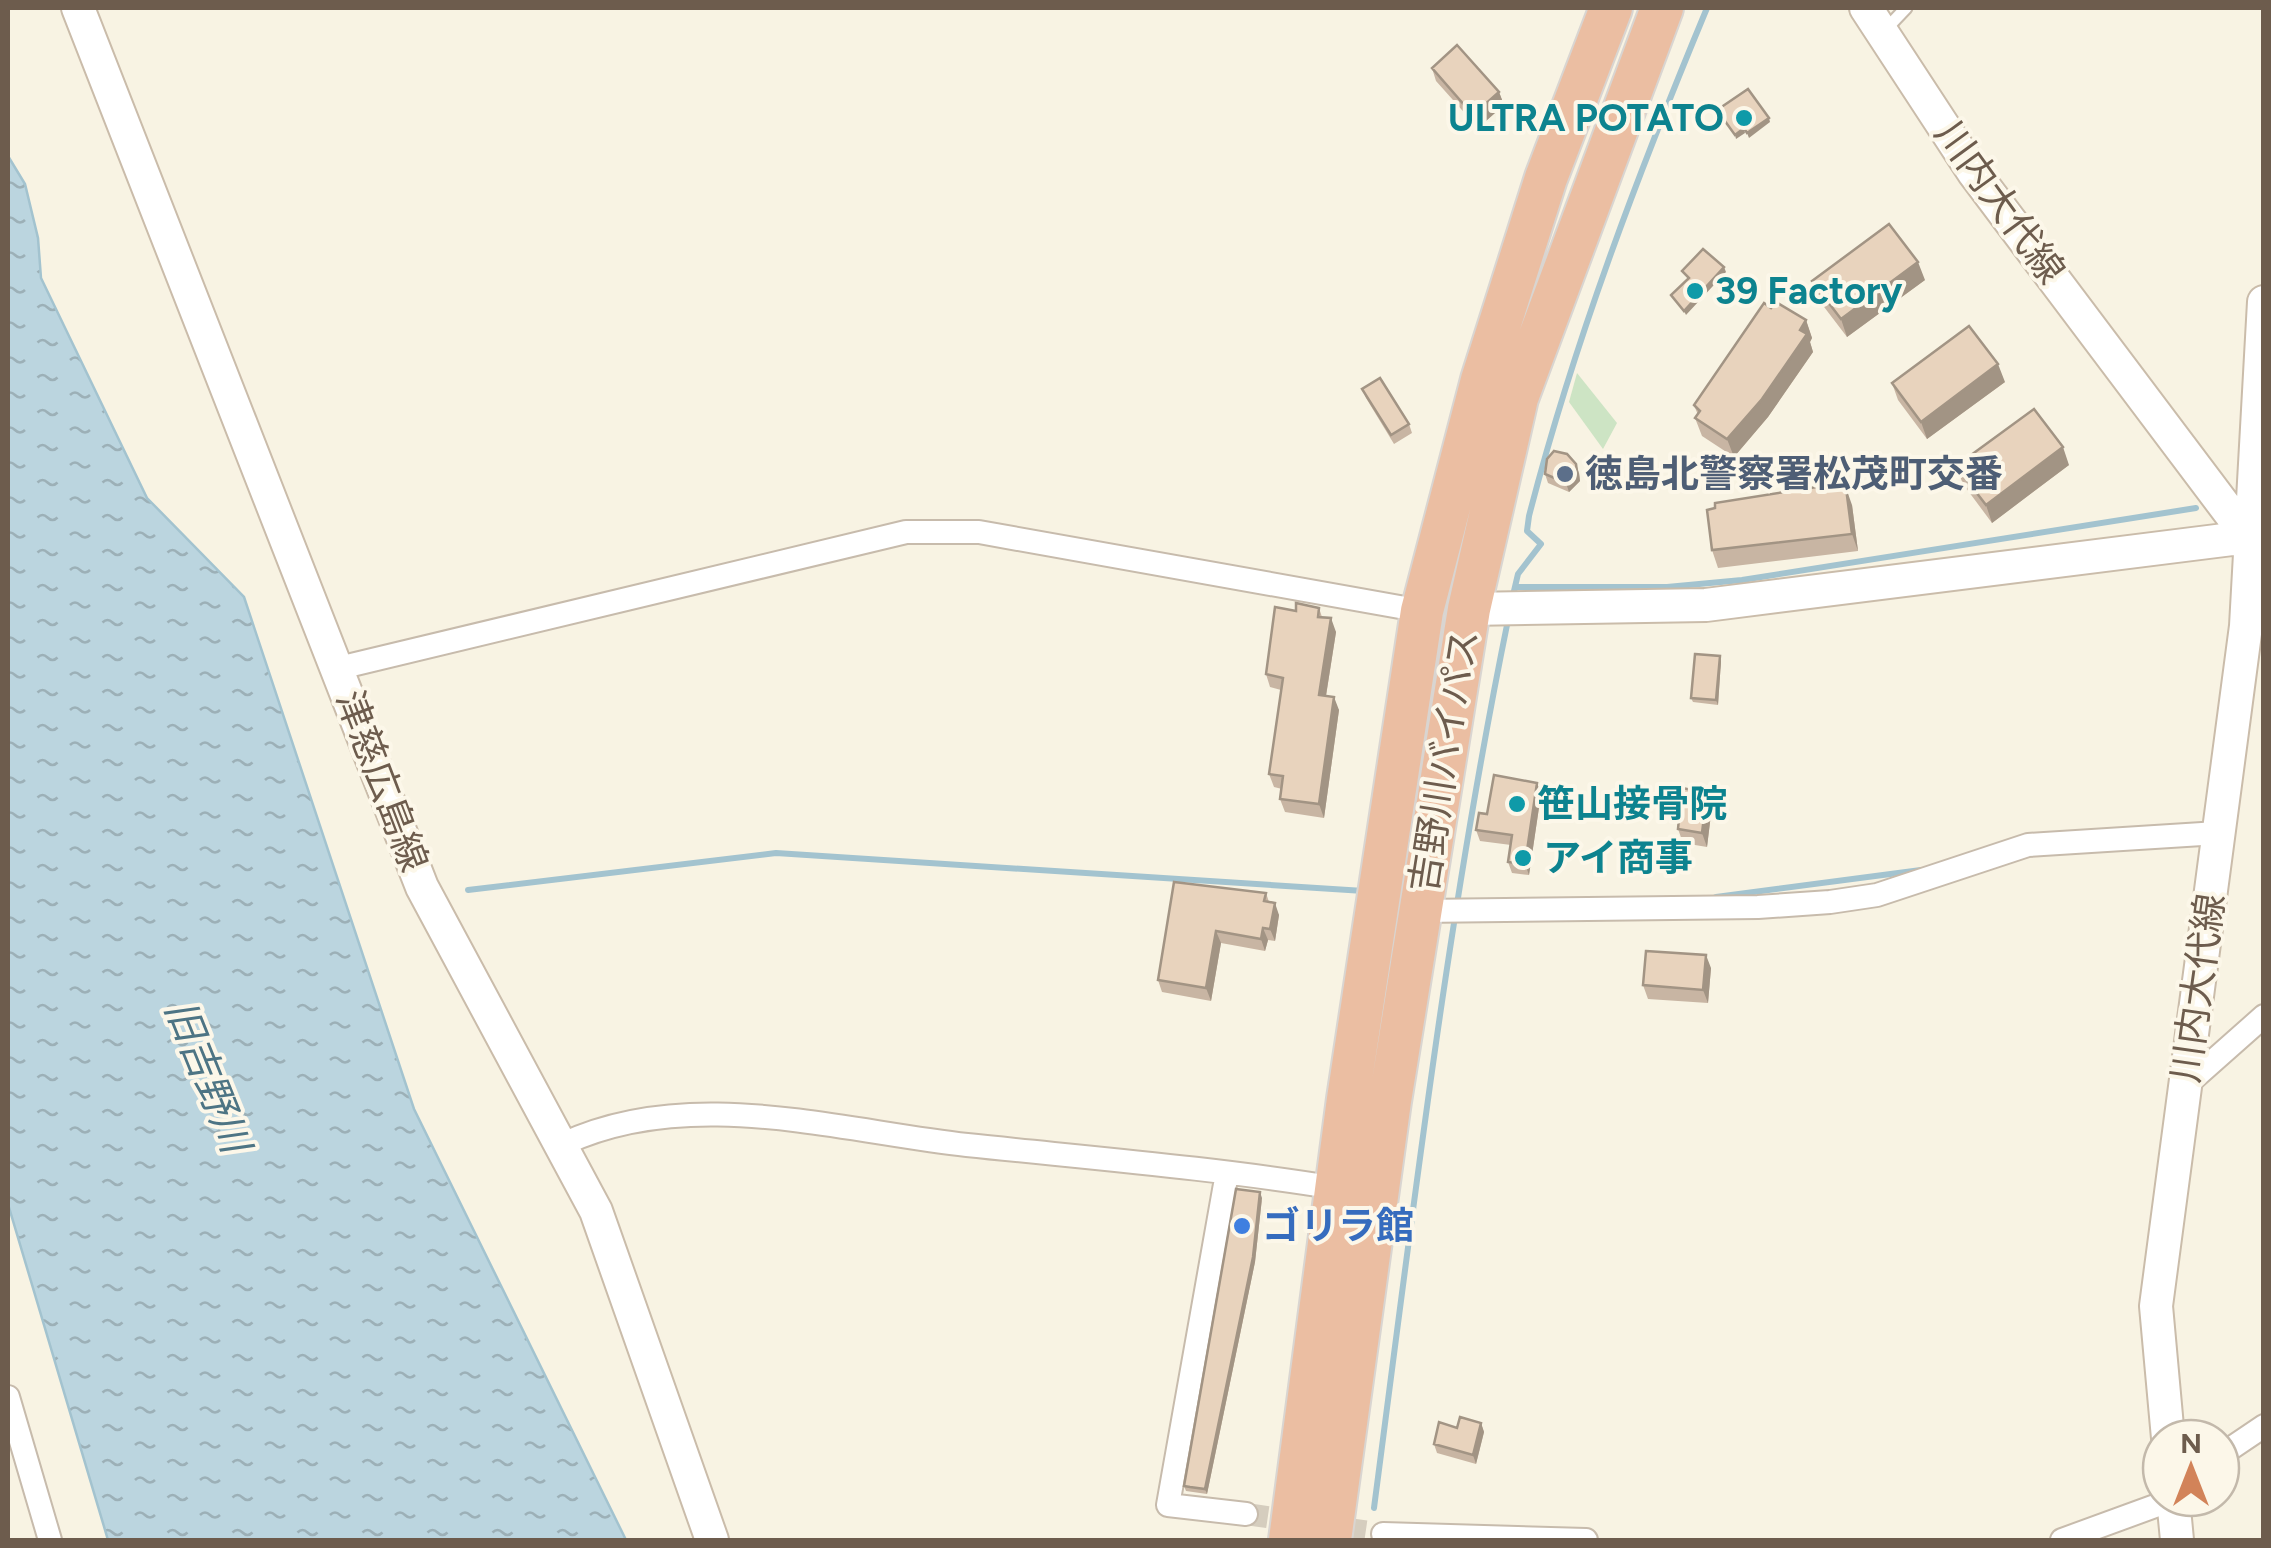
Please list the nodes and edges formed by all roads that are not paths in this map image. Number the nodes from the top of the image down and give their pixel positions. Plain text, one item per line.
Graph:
1 (78, 8) edge
2 (1611, 8) edge
3 (1662, 8) edge
4 (1906, 8) edge
5 (1874, 20) edge
6 (2264, 302) edge
7 (2256, 536) edge
8 (1469, 609) junction
9 (1422, 611) junction
10 (339, 668) junction
11 (2218, 834) junction
12 (1420, 912) junction
13 (2264, 1016) edge
14 (2185, 1086) junction
15 (563, 1144) junction
16 (1227, 1173) junction
17 (1336, 1188) junction
18 (8, 1397) edge
19 (2166, 1418) edge
20 (2264, 1426) edge
21 (2241, 1442) edge
22 (2141, 1512) edge
23 (1246, 1514) tunnel mouth
24 (1383, 1534) dead end
25 (50, 1540) edge
26 (712, 1540) edge
27 (1290, 1540) edge
28 (1330, 1540) edge
29 (1586, 1540) edge
30 (2062, 1540) edge

1 - 10 main road, 津慈広島線
2 - 9 highway, 吉野川バイパス
3 - 8 highway, 吉野川バイパス
4 - 5 lane
5 - 7 main road, 川内大代線
6 - 7 main road, 川内大代線
7 - 8 main road
7 - 11 main road, 川内大代線
8 - 12 highway, 吉野川バイパス
9 - 10 street
9 - 17 highway, 吉野川バイパス
10 - 15 main road, 津慈広島線
11 - 12 street
11 - 14 main road, 川内大代線
12 - 28 highway, 吉野川バイパス
13 - 14 street
14 - 19 main road, 川内大代線
15 - 16 street
15 - 26 main road, 津慈広島線
16 - 17 street
16 - 23 street
17 - 27 highway, 吉野川バイパス
18 - 25 street
20 - 21 street
22 - 30 street
24 - 29 street

